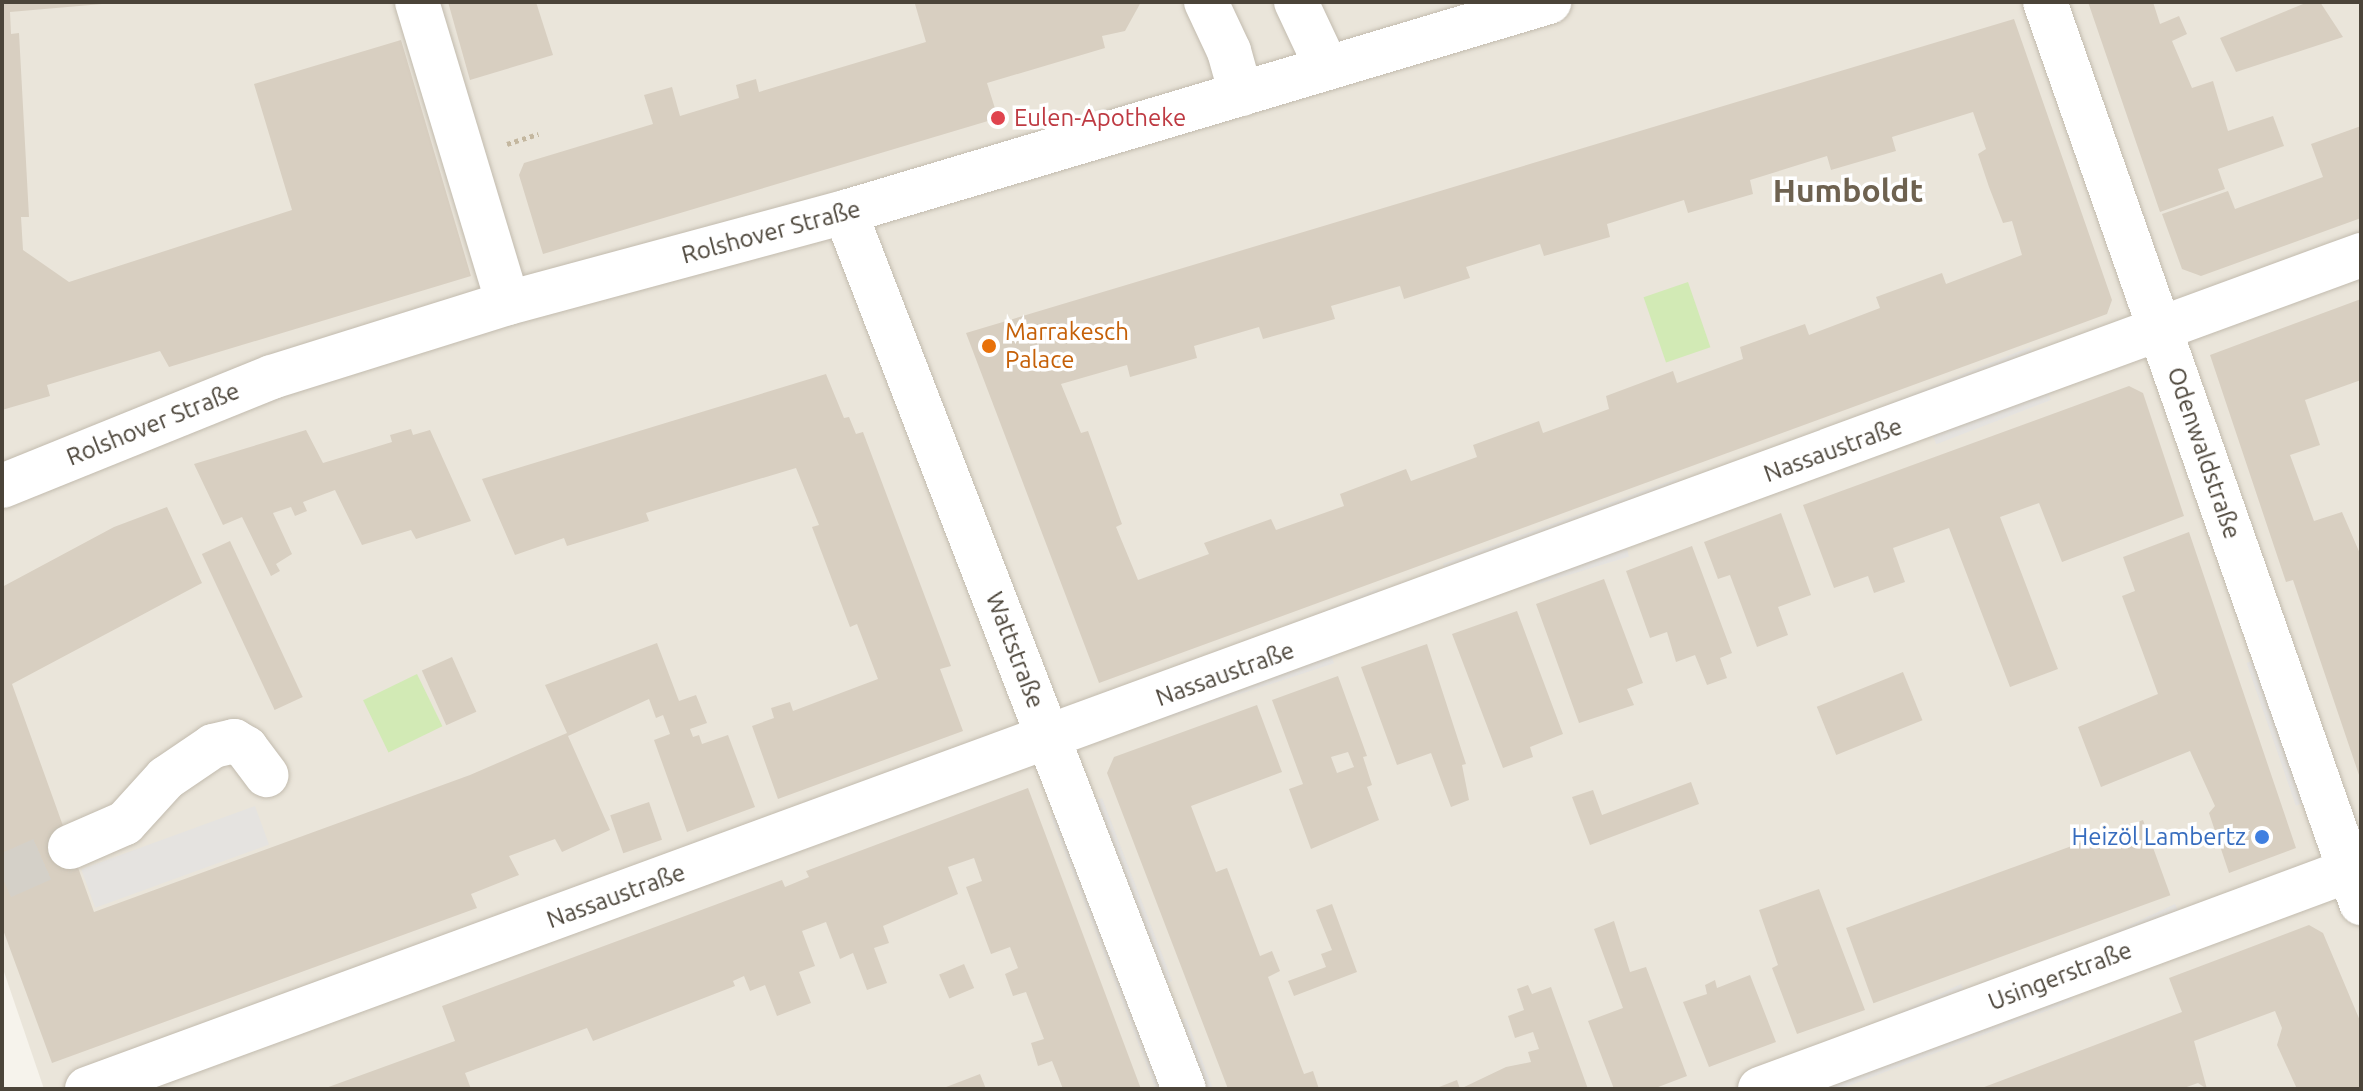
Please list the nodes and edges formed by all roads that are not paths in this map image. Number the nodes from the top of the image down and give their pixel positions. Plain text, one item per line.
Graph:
1 (417, 2) edge
2 (1206, 2) edge
3 (1296, 2) edge
4 (1549, 2) edge
5 (2045, 2) edge
6 (1327, 68) junction
7 (1241, 94) junction
8 (845, 212) junction
9 (2361, 255) edge
10 (508, 303) junction
11 (2161, 329) junction
12 (2, 486) edge
13 (1049, 738) junction
14 (266, 775) dead end
15 (70, 847) tunnel mouth
16 (2356, 879) edge
17 (87, 1089) edge
18 (1184, 1089) edge
19 (1760, 1089) edge

1 - 10 street
2 - 7 street
3 - 6 street
4 - 6 street, Rolshover Straße
5 - 11 street, Odenwaldstraße
6 - 7 street, Rolshover Straße
7 - 8 street, Rolshover Straße
8 - 10 street, Rolshover Straße
8 - 13 street, Wattstraße
9 - 11 street, Nassaustraße
10 - 12 street, Rolshover Straße
11 - 13 street, Nassaustraße
11 - 16 street, Odenwaldstraße
13 - 17 street, Nassaustraße
13 - 18 street, Wattstraße
14 - 15 street
16 - 19 street, Usingerstraße

